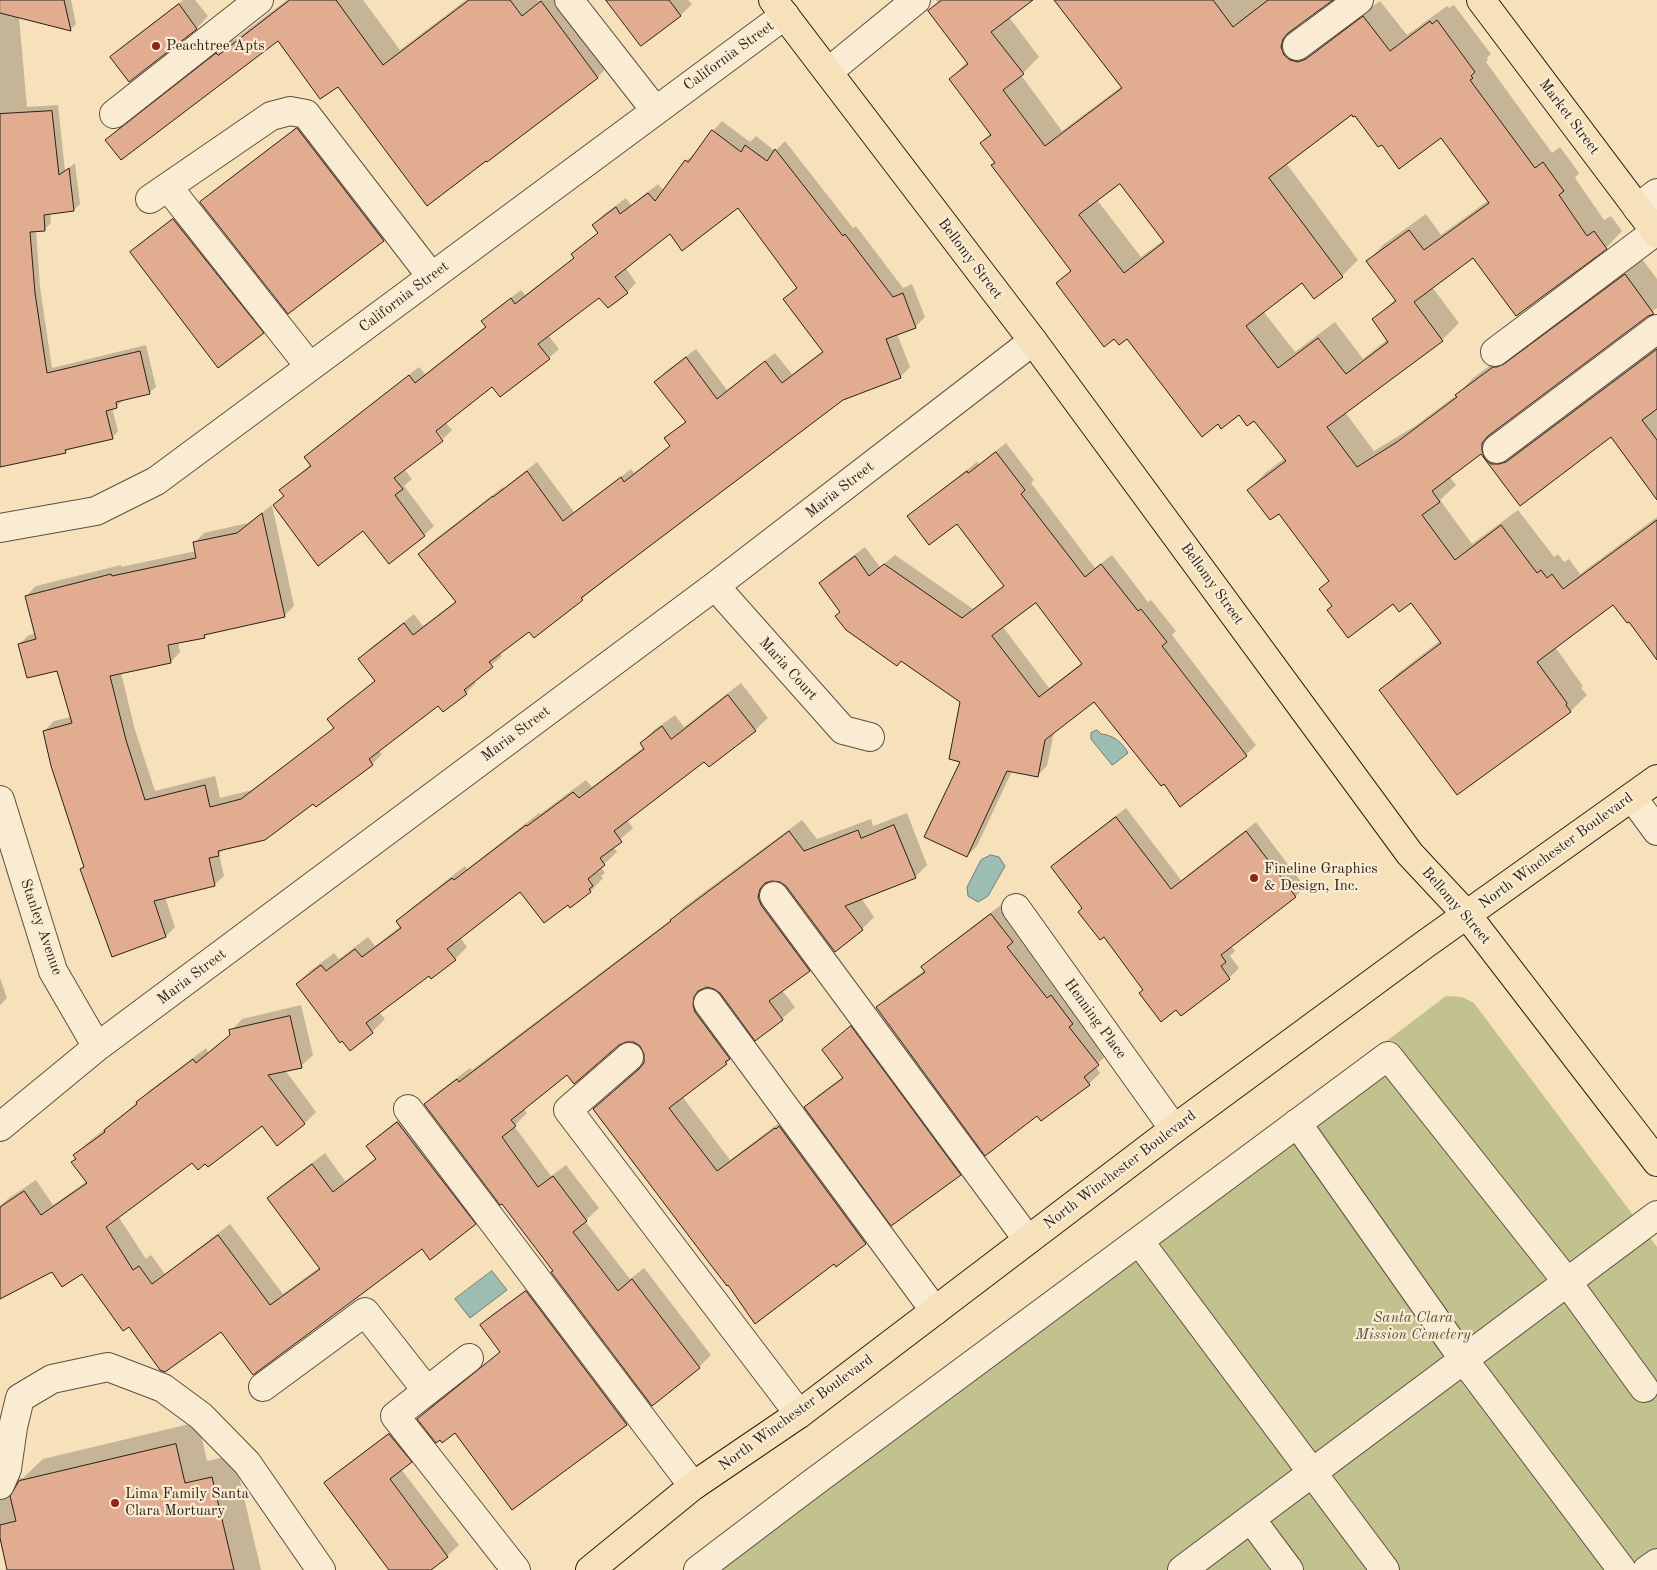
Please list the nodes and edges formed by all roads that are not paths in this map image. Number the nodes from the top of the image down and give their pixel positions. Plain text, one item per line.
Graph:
1 (259, 0) edge
2 (569, 0) edge
3 (916, 0) edge
4 (1359, 0) edge
5 (1481, 0) edge
6 (779, 7) edge
7 (1297, 46) dead end
8 (828, 72) junction
9 (655, 110) junction
10 (114, 114) dead end
11 (1647, 200) edge
12 (1656, 233) edge
13 (431, 276) junction
14 (1657, 329) edge
15 (1033, 341) junction
16 (1495, 352) dead end
17 (310, 367) junction
18 (1497, 449) dead end
19 (0, 528) edge
20 (715, 586) junction
21 (870, 737) dead end
22 (1657, 779) edge
23 (1632, 797) junction
24 (0, 800) edge
25 (1657, 831) edge
26 (774, 896) dead end
27 (1016, 908) dead end
28 (1467, 915) junction
29 (708, 1003) dead end
30 (97, 1047) junction
31 (629, 1057) dead end
32 (408, 1109) dead end
33 (1297, 1123) junction
34 (0, 1127) edge
35 (1174, 1129) junction
36 (1657, 1162) edge
37 (1657, 1215) edge
38 (1028, 1240) junction
39 (1139, 1241) junction
40 (1568, 1283) junction
41 (935, 1310) junction
42 (469, 1358) dead end
43 (1464, 1360) junction
44 (264, 1387) dead end
45 (1644, 1388) dead end
46 (427, 1391) junction
47 (799, 1414) junction
48 (1312, 1474) junction
49 (0, 1485) edge
50 (694, 1486) junction
51 (1251, 1519) junction
52 (1657, 1563) edge
53 (321, 1570) edge
54 (516, 1570) edge
55 (590, 1570) edge
56 (698, 1570) edge
57 (1182, 1570) edge
58 (1289, 1570) edge
59 (1384, 1570) edge
60 (1622, 1570) edge
61 (1647, 1570) edge

1 - 10 street
2 - 9 street
3 - 8 street
4 - 7 street
5 - 11 main road, Market Street
6 - 8 main road, Bellomy Street
6 - 9 street, California Street
8 - 15 main road, Bellomy Street
9 - 13 street, California Street
11 - 12 main road, Market Street
12 - 16 street
13 - 17 street, California Street
13 - 17 street
14 - 18 street
15 - 20 street, Maria Street
15 - 28 main road, Bellomy Street
17 - 19 street, California Street
20 - 21 street, Maria Court
20 - 30 street, Maria Street
22 - 23 main road, North Winchester Boulevard
23 - 25 street
23 - 28 main road, North Winchester Boulevard
24 - 30 street, Stanley Avenue
26 - 38 street
27 - 35 street, Henning Place
28 - 35 main road, North Winchester Boulevard
28 - 36 main road, Bellomy Street
29 - 41 street
30 - 34 street, Maria Street
31 - 47 street
32 - 50 street
33 - 39 street
33 - 40 street
33 - 43 street
35 - 38 main road, North Winchester Boulevard
37 - 40 street
38 - 41 main road, North Winchester Boulevard
39 - 48 street
39 - 56 street
40 - 43 street
40 - 45 street
41 - 47 main road, North Winchester Boulevard
42 - 46 street
43 - 48 street
43 - 60 street
44 - 46 street
46 - 54 street
47 - 50 main road, North Winchester Boulevard
48 - 51 street
48 - 59 street
49 - 53 street
50 - 55 main road, North Winchester Boulevard
51 - 57 street
51 - 58 street
52 - 61 street

